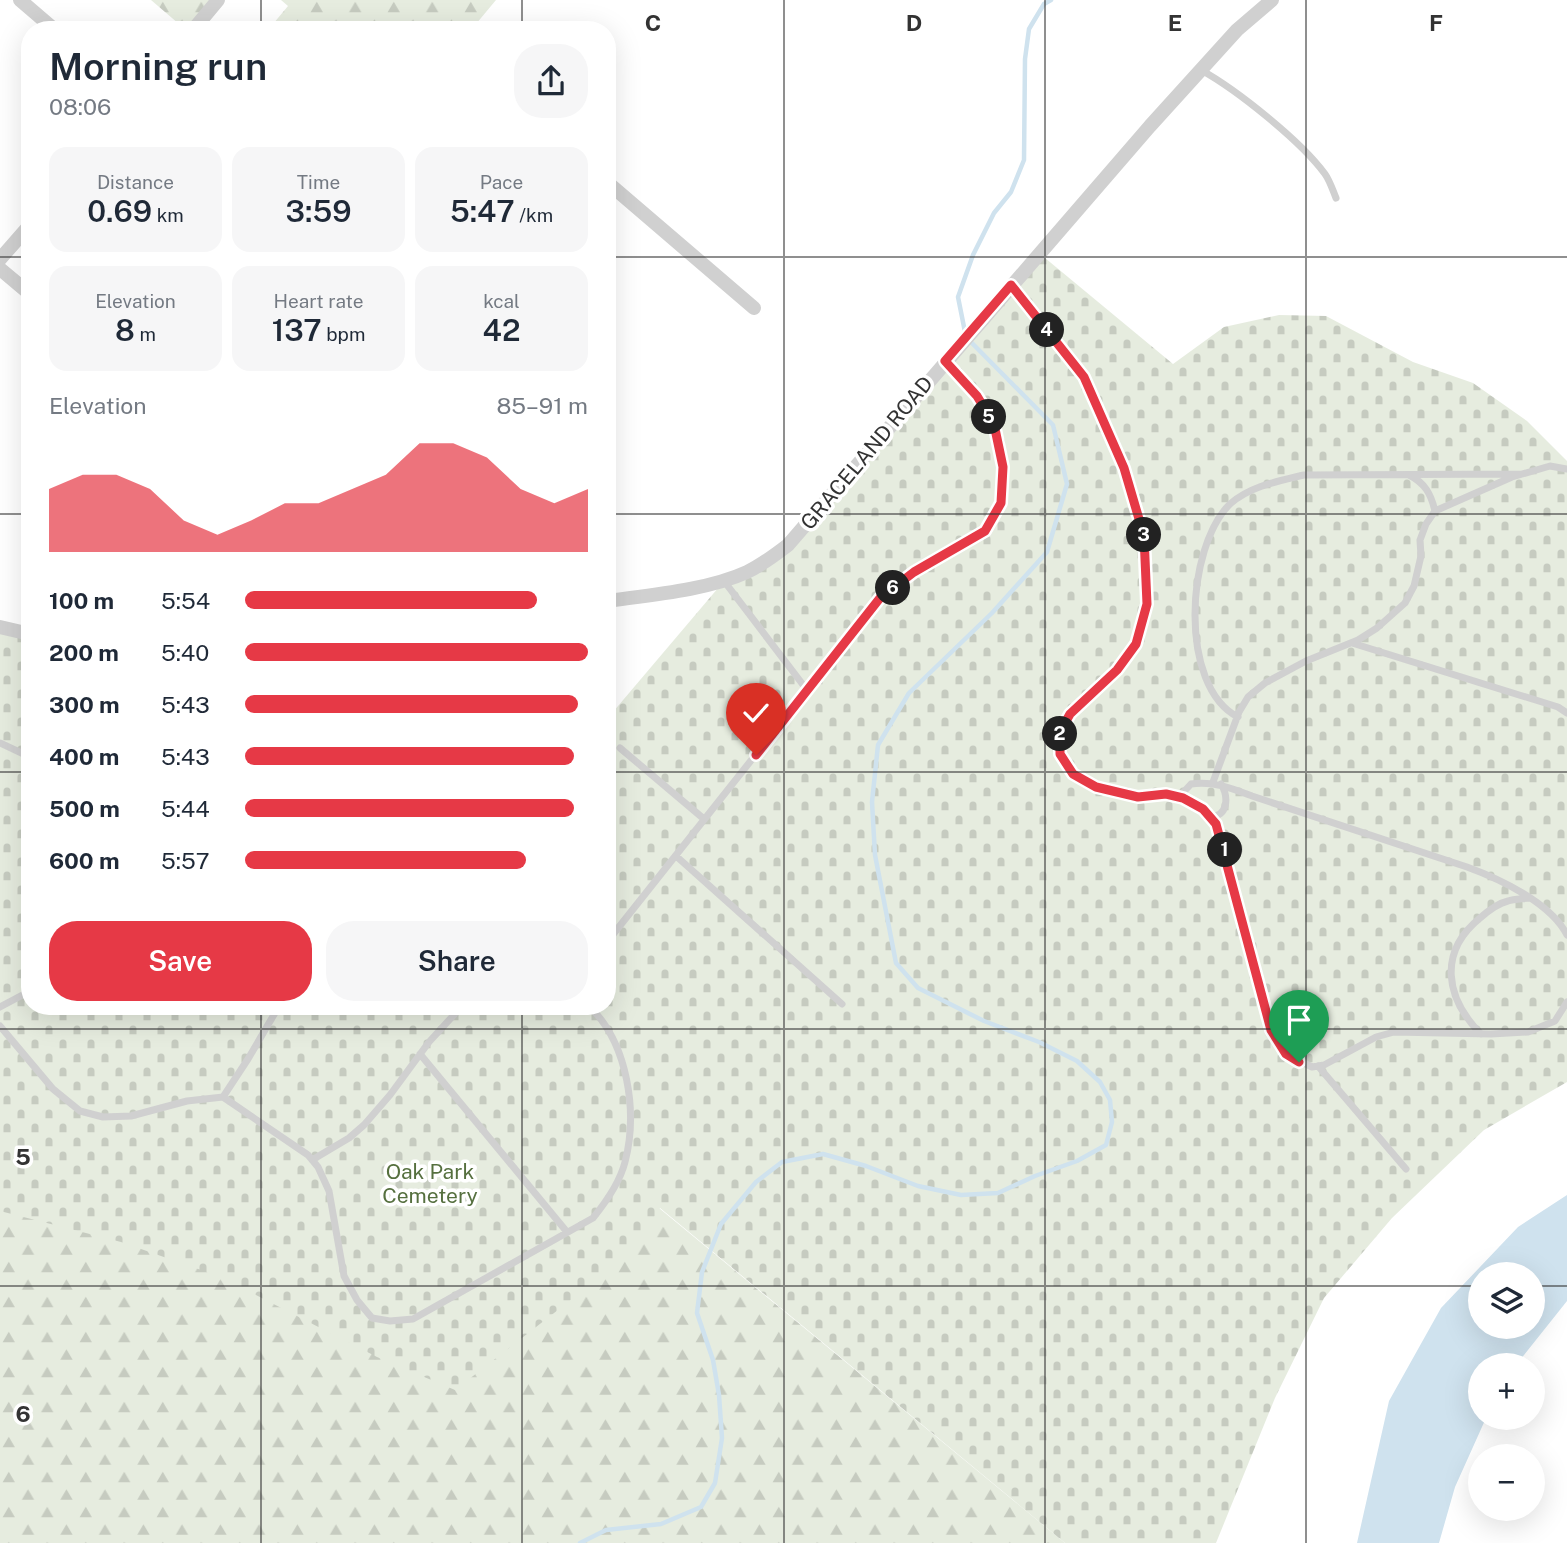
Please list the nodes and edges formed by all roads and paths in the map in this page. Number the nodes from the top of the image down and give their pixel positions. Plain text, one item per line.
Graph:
1 (20, 0) edge
2 (218, 0) edge
3 (1272, 0) edge
4 (44, 21) edge
5 (200, 21) edge
6 (1201, 69) junction
7 (616, 190) edge
8 (1336, 198) dead end
9 (21, 235) edge
10 (0, 259) edge
11 (0, 269) edge
12 (1011, 285) junction
13 (21, 286) edge
14 (754, 308) dead end
15 (945, 361) junction
16 (1567, 469) edge
17 (1405, 474) junction
18 (1522, 474) junction
19 (1435, 511) junction
20 (724, 581) junction
21 (616, 599) edge
22 (0, 627) edge
23 (21, 632) edge
24 (1351, 642) junction
25 (807, 690) junction
26 (1567, 713) edge
27 (1238, 717) junction
28 (0, 743) edge
29 (620, 748) dead end
30 (21, 753) edge
31 (1217, 783) junction
32 (1179, 797) junction
33 (1210, 817) junction
34 (704, 820) junction
35 (676, 856) junction
36 (1530, 898) junction
37 (1565, 924) edge
38 (616, 931) edge
39 (1567, 935) edge
40 (21, 996) edge
41 (1567, 1002) edge
42 (842, 1004) dead end
43 (0, 1007) edge
44 (274, 1015) edge
45 (454, 1015) edge
46 (598, 1015) edge
47 (0, 1026) edge
48 (1481, 1034) junction
49 (420, 1055) junction
50 (1318, 1066) junction
51 (222, 1097) junction
52 (312, 1160) junction
53 (1406, 1169) dead end
54 (567, 1232) junction

1 - 4 street
2 - 5 street
3 - 6 street, GRACELAND ROAD
6 - 8 lane
6 - 12 street, GRACELAND ROAD
7 - 14 street
9 - 10 street
11 - 13 street
12 - 15 street, GRACELAND ROAD
12 - 32 lane
15 - 20 street, GRACELAND ROAD
15 - 25 lane
16 - 18 lane
17 - 18 lane
17 - 19 lane
17 - 27 lane
18 - 19 lane
19 - 24 lane
20 - 21 street, GRACELAND ROAD
20 - 25 lane
22 - 23 street
24 - 26 lane
24 - 27 lane
25 - 34 lane
27 - 31 lane
28 - 30 lane
29 - 34 lane
31 - 32 lane
31 - 33 lane
31 - 36 lane
32 - 33 lane
33 - 50 lane
34 - 35 lane
35 - 38 lane
35 - 42 lane
36 - 37 lane
36 - 48 lane
37 - 39 lane
40 - 43 lane
41 - 48 lane
44 - 51 lane
45 - 49 lane
46 - 54 lane
47 - 51 lane
48 - 50 lane
49 - 52 lane
49 - 54 lane
50 - 53 lane
51 - 52 lane
52 - 54 lane

